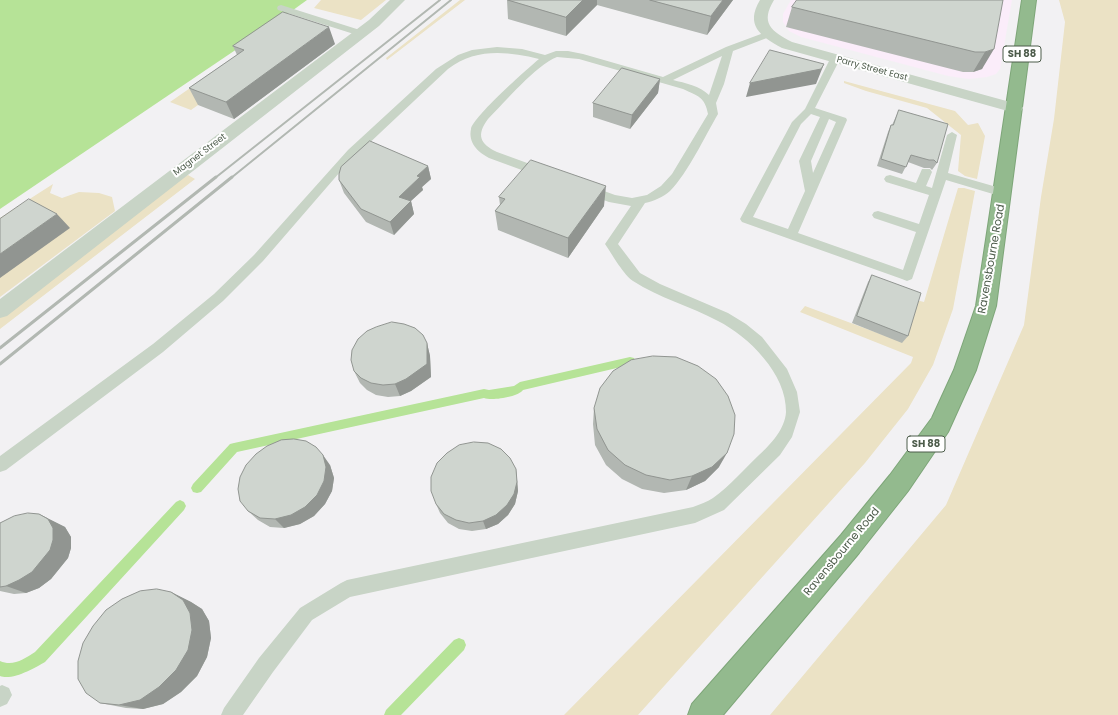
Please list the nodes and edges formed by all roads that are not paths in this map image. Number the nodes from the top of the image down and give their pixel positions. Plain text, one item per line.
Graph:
1 (398, 0) edge
2 (767, 0) edge
3 (1029, 0) edge
4 (281, 8) dead end
5 (360, 33) junction
6 (769, 34) junction
7 (729, 49) junction
8 (546, 58) junction
9 (835, 60) junction
10 (665, 80) junction
11 (711, 103) junction
12 (1015, 108) junction
13 (810, 110) junction
14 (826, 115) junction
15 (952, 134) dead end
16 (926, 172) dead end
17 (942, 175) junction
18 (890, 179) dead end
19 (919, 188) junction
20 (810, 190) junction
21 (936, 193) junction
22 (1003, 193) junction
23 (641, 200) junction
24 (878, 215) dead end
25 (923, 230) junction
26 (791, 235) junction
27 (0, 310) edge
28 (0, 464) edge
29 (231, 715) edge
30 (703, 715) edge

1 - 5 street, Magnet Street
2 - 6 street, Parry Street East
3 - 12 highway, Ravensbourne Road / SH 88
4 - 5 lane
5 - 27 street, Magnet Street
6 - 7 lane
6 - 9 street, Parry Street East
7 - 10 lane
7 - 11 lane
8 - 10 lane
8 - 23 lane
8 - 28 lane
9 - 12 street, Parry Street East
9 - 13 lane
10 - 11 lane
11 - 23 lane
12 - 22 highway, Ravensbourne Road / SH 88
13 - 14 lane
13 - 26 lane
14 - 20 lane
14 - 20 lane
15 - 17 lane
16 - 19 lane
17 - 21 lane
17 - 22 lane
18 - 19 lane
19 - 21 lane
20 - 26 lane
21 - 25 lane
22 - 30 highway, Ravensbourne Road / SH 88
23 - 29 lane
24 - 25 lane
25 - 26 lane

